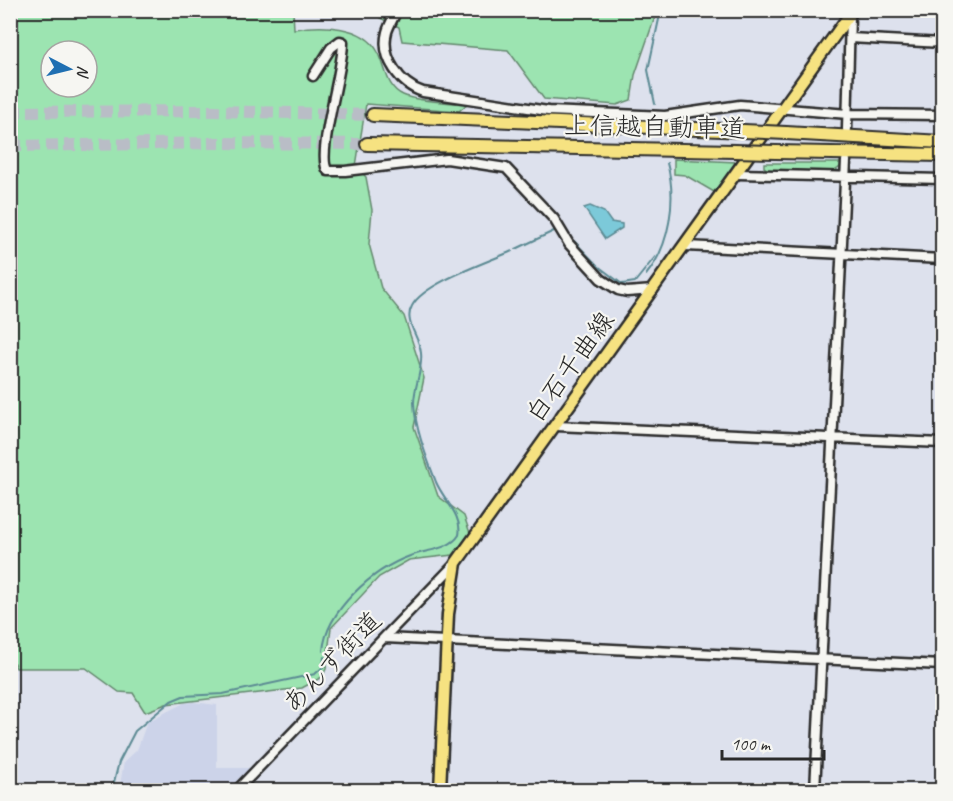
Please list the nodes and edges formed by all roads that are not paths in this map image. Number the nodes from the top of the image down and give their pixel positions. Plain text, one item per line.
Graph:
1 (397, 10) edge
2 (852, 13) edge
3 (850, 38) junction
4 (942, 43) edge
5 (313, 76) dead end
6 (783, 109) junction
7 (848, 114) junction
8 (374, 115) tunnel mouth
9 (942, 115) edge
10 (847, 129) dead end
11 (942, 142) edge
12 (367, 144) tunnel mouth
13 (942, 155) edge
14 (846, 161) dead end
15 (737, 174) junction
16 (845, 175) junction
17 (942, 179) edge
18 (686, 246) junction
19 (841, 254) junction
20 (942, 259) edge
21 (653, 290) junction
22 (556, 426) junction
23 (832, 438) junction
24 (942, 443) edge
25 (456, 563) junction
26 (385, 638) junction
27 (447, 641) junction
28 (821, 659) junction
29 (942, 665) edge
30 (237, 790) edge
31 (440, 790) edge
32 (815, 790) edge

1 - 6 street
2 - 3 street
2 - 6 main road, 白石千曲線
3 - 4 street
3 - 7 street
5 - 21 street
6 - 7 street
6 - 15 main road, 白石千曲線
7 - 9 street
7 - 10 street
8 - 11 highway, 上信越自動車道, bridge
12 - 13 highway, 上信越自動車道, bridge
14 - 16 street
15 - 16 street
15 - 18 main road, 白石千曲線
16 - 17 street
16 - 19 street
18 - 19 street
18 - 21 main road, 白石千曲線
19 - 20 street
19 - 23 street
21 - 22 main road, 白石千曲線
22 - 23 street
22 - 25 main road, 白石千曲線
23 - 24 street
23 - 28 street
25 - 26 street, あんず街道
25 - 27 main road, 白石千曲線
26 - 27 street
26 - 30 street, あんず街道
27 - 28 street
27 - 31 main road, 白石千曲線
28 - 29 street
28 - 32 street

